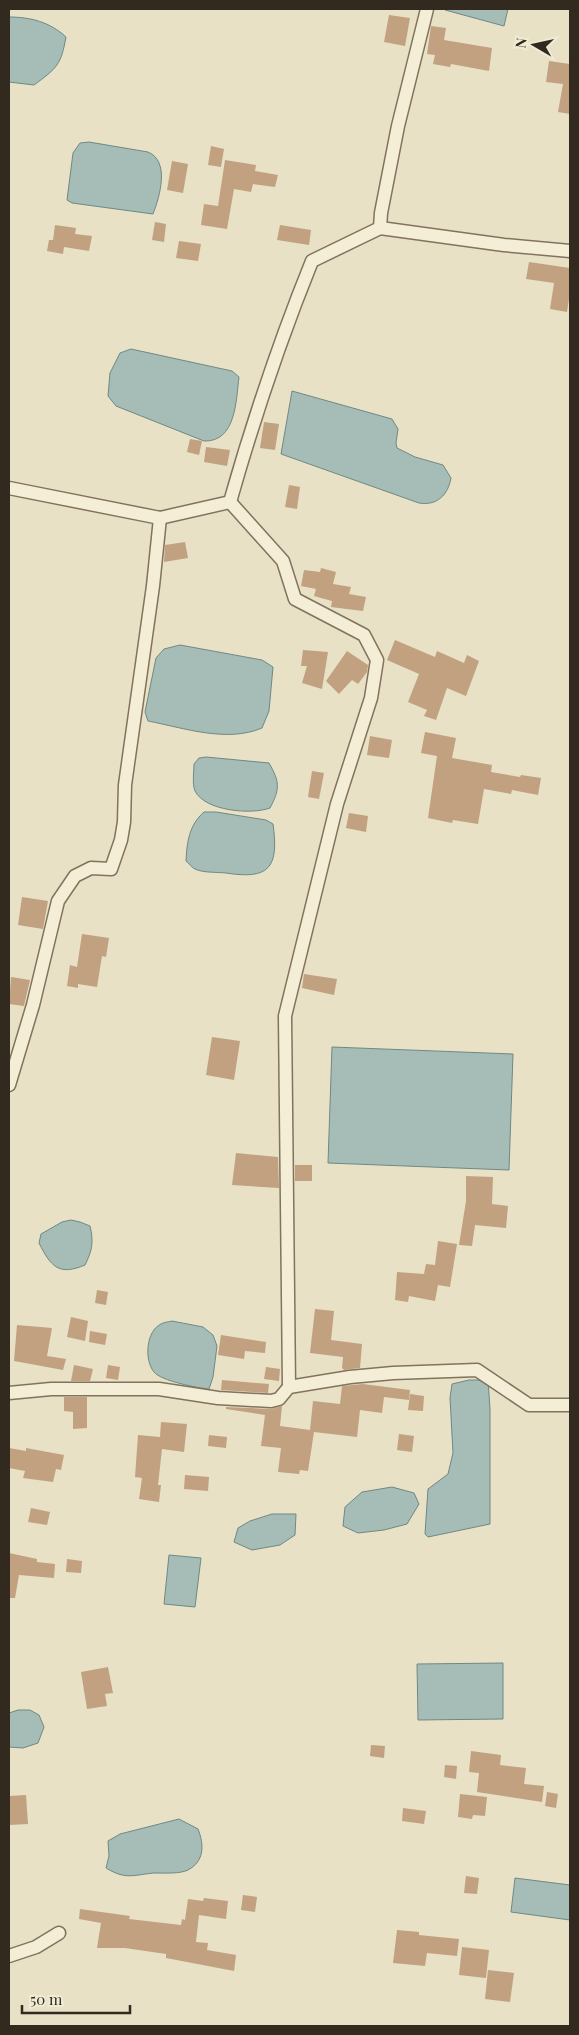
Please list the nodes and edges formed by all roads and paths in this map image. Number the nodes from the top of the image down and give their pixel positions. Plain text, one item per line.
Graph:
1 (427, 9) edge
2 (380, 228) junction
3 (570, 251) edge
4 (9, 488) edge
5 (230, 502) junction
6 (160, 518) junction
7 (9, 1085) edge
8 (289, 1387) junction
9 (9, 1393) edge
10 (570, 1406) edge
11 (59, 1933) dead end
12 (9, 1956) edge

1 - 2 street
2 - 3 street
2 - 5 street
4 - 6 street
5 - 6 street
5 - 8 street
6 - 7 street
8 - 9 street
8 - 10 street
11 - 12 street

